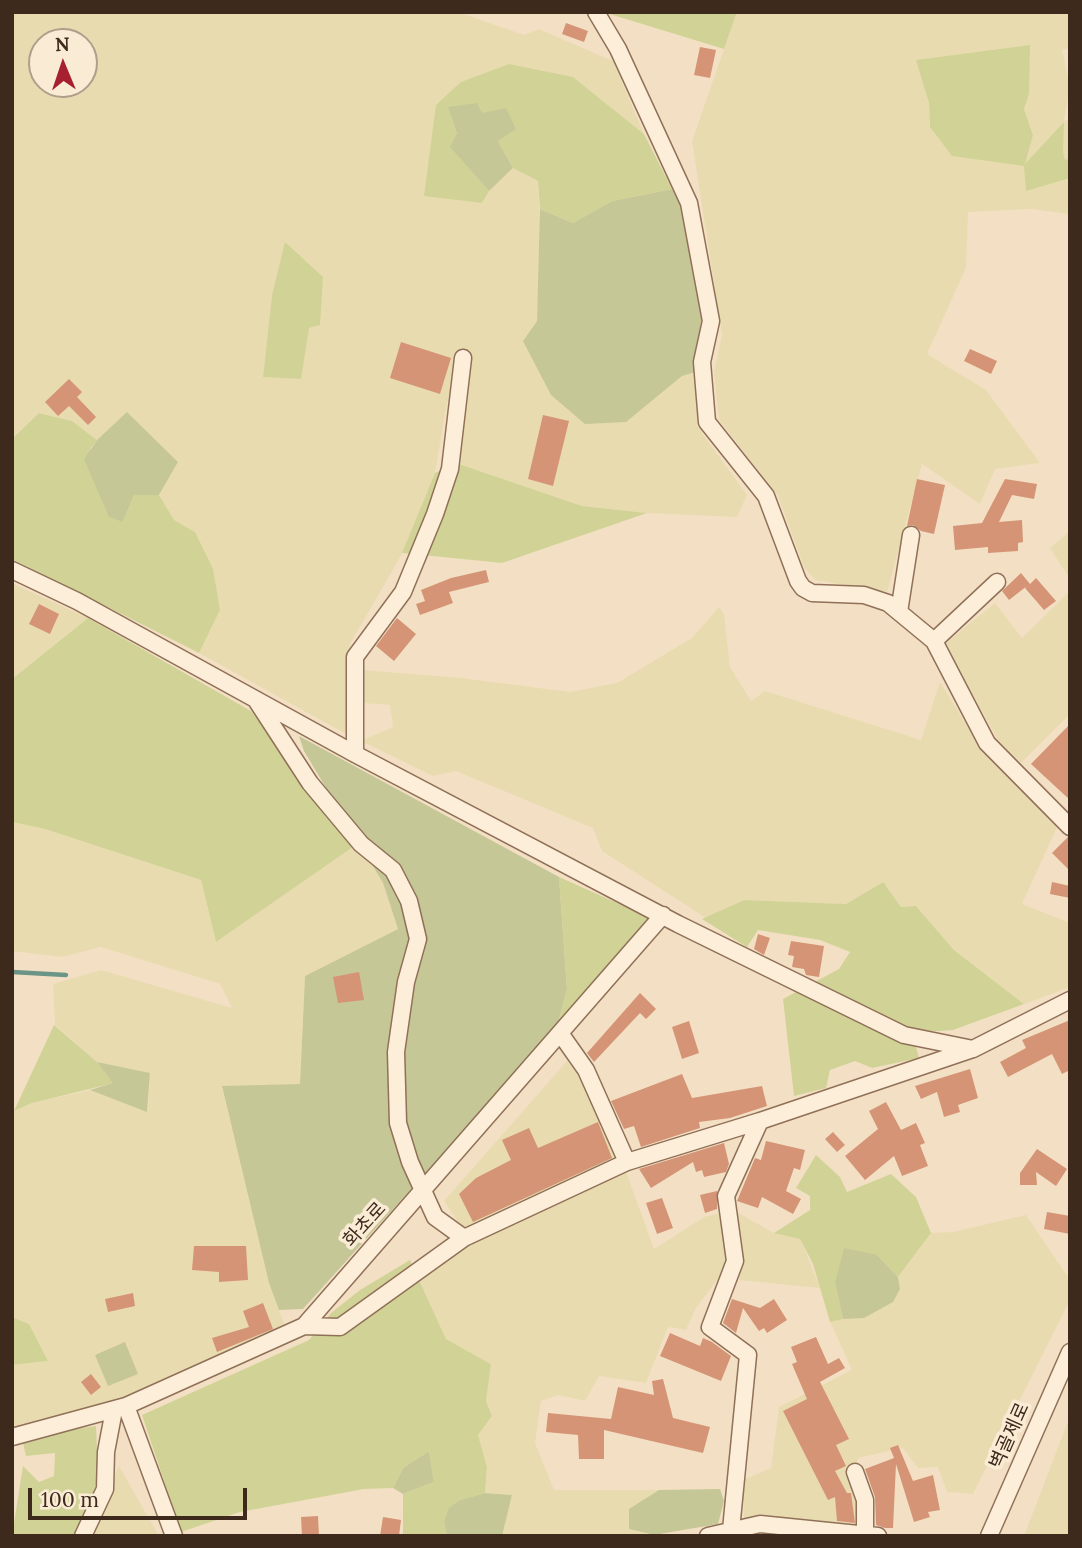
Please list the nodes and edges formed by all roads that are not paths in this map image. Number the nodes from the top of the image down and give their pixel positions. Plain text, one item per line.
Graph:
1 (596, 12) edge
2 (463, 358) dead end
3 (911, 536) dead end
4 (12, 570) edge
5 (997, 582) dead end
6 (899, 612) junction
7 (934, 641) junction
8 (255, 698) junction
9 (355, 754) junction
10 (1070, 827) edge
11 (663, 915) junction
12 (1070, 1000) edge
13 (561, 1033) junction
14 (973, 1049) junction
15 (761, 1121) junction
16 (627, 1162) junction
17 (423, 1191) junction
18 (464, 1238) junction
19 (304, 1326) junction
20 (1070, 1352) edge
21 (120, 1408) junction
22 (12, 1437) edge
23 (855, 1472) dead end
24 (731, 1530) junction
25 (872, 1535) edge
26 (83, 1536) edge
27 (174, 1536) edge
28 (708, 1536) edge
29 (989, 1536) edge

1 - 6 street
2 - 9 street
3 - 6 street
4 - 8 street
5 - 7 street
6 - 7 street
7 - 10 street
8 - 9 street
8 - 17 street
9 - 11 street
11 - 13 street, 화초로
11 - 14 street
12 - 14 street
13 - 16 street
13 - 17 street, 화초로
14 - 15 street
15 - 16 street
15 - 24 street
16 - 18 street
17 - 18 street
17 - 19 street, 화초로
18 - 19 street
19 - 21 street, 화초로
20 - 29 street, 벽골제로
21 - 22 street, 화초로
21 - 26 street
21 - 27 street
23 - 25 street
24 - 25 street
24 - 28 street

